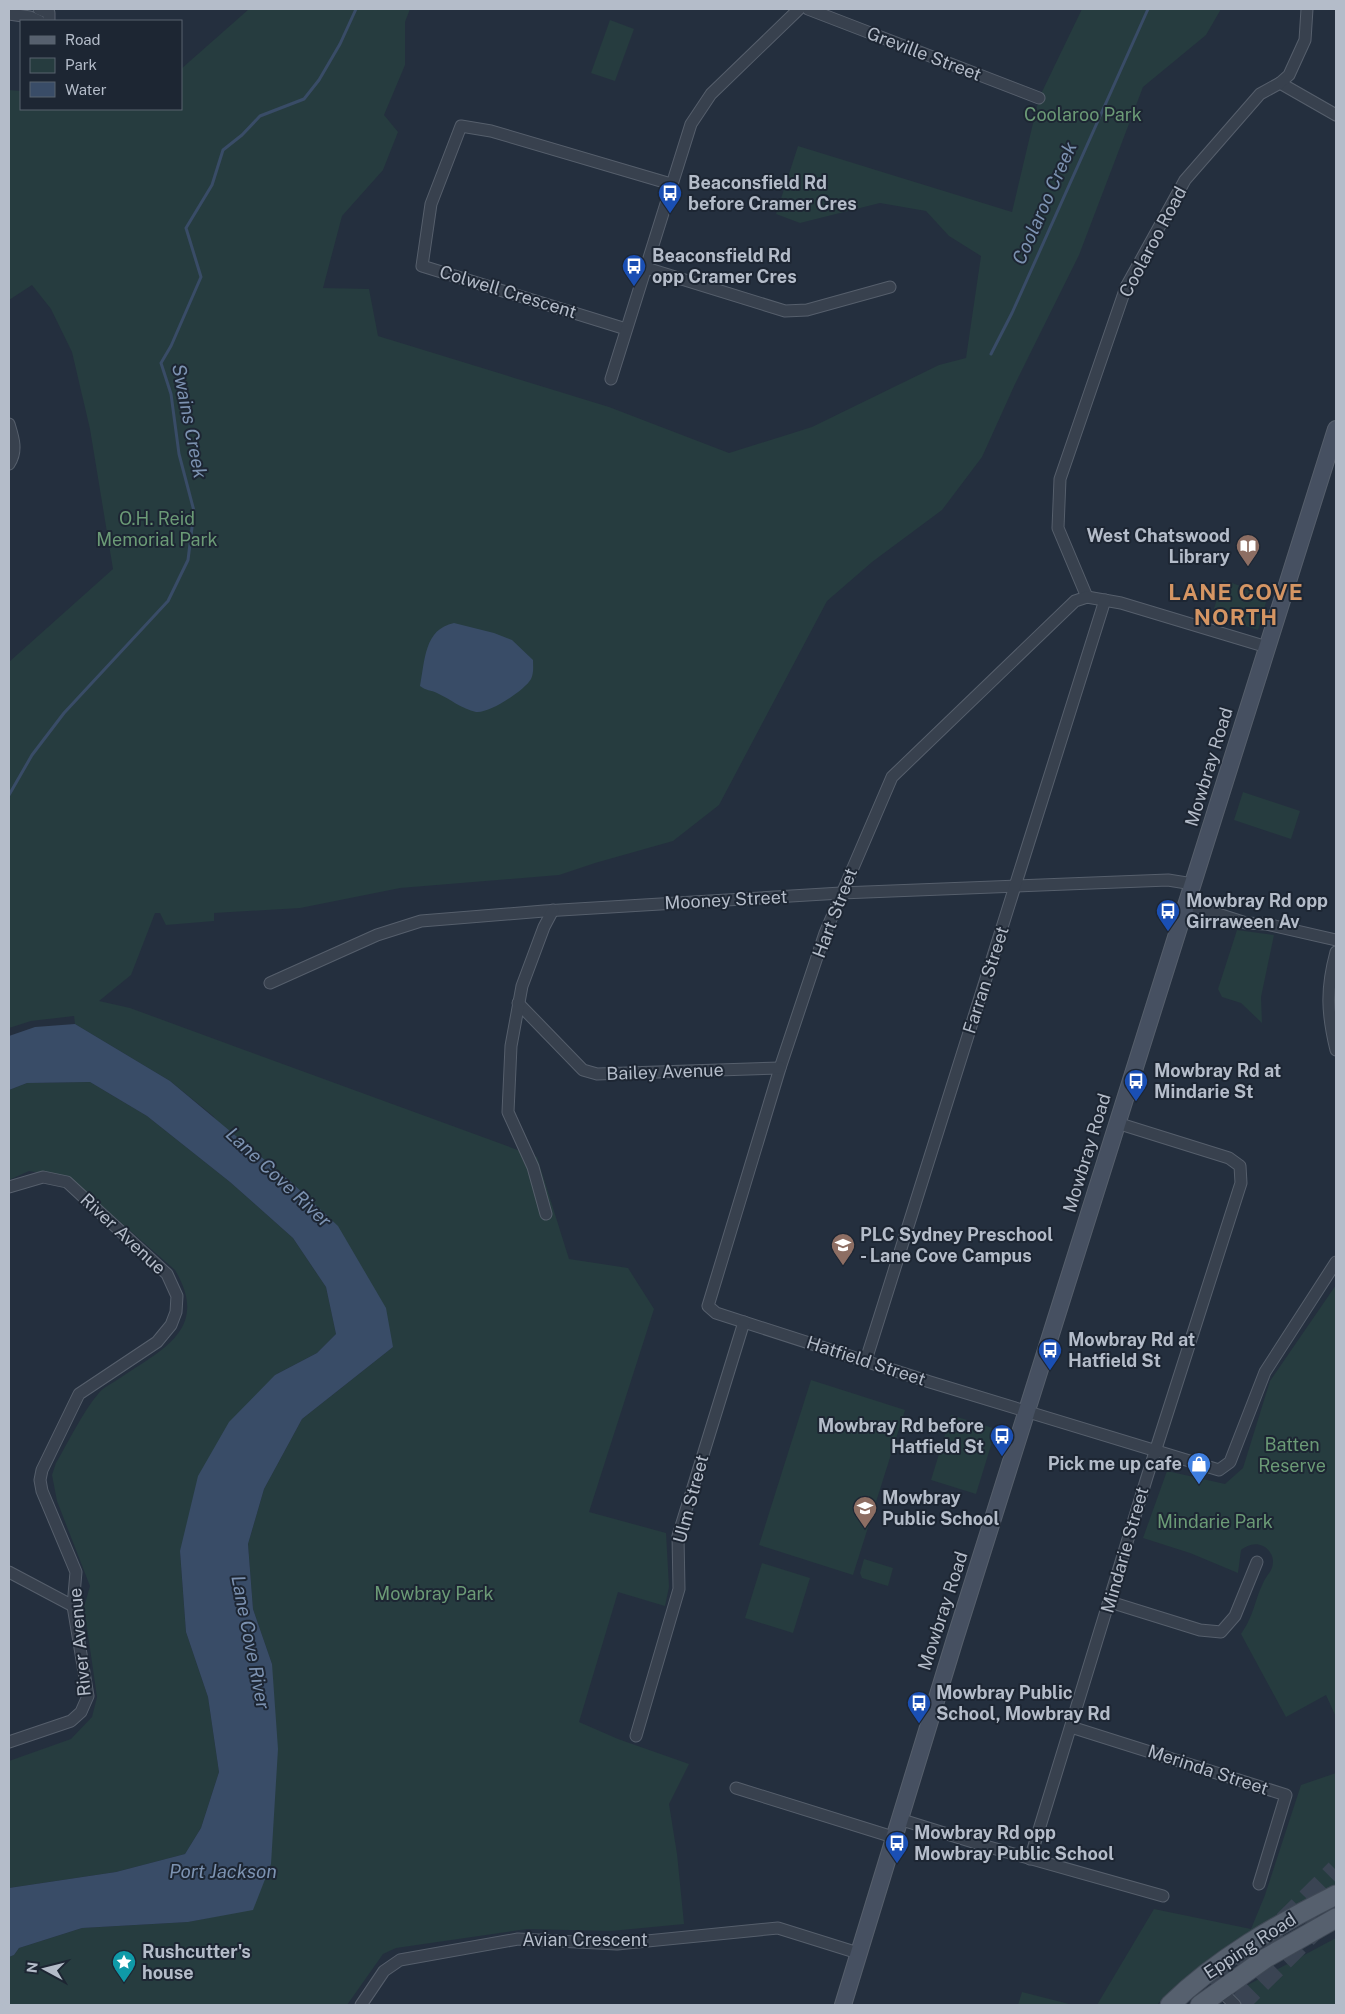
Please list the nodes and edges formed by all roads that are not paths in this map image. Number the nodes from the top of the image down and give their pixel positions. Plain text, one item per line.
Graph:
1 (39, 9) edge
2 (798, 9) edge
3 (808, 9) edge
4 (1307, 9) edge
5 (9, 14) edge
6 (37, 20) edge
7 (50, 20) edge
8 (1280, 83) junction
9 (1039, 98) dead end
10 (1336, 115) edge
11 (671, 184) junction
12 (646, 268) junction
13 (890, 287) dead end
14 (626, 329) junction
15 (611, 379) dead end
16 (9, 424) edge
17 (1336, 429) edge
18 (9, 464) edge
19 (1087, 597) junction
20 (1105, 600) junction
21 (1267, 647) junction
22 (1193, 884) junction
23 (1016, 886) junction
24 (841, 893) junction
25 (1186, 904) junction
26 (553, 910) junction
27 (1336, 940) edge
28 (1336, 952) edge
29 (270, 983) dead end
30 (518, 1003) junction
31 (1336, 1050) edge
32 (780, 1068) junction
33 (1117, 1123) junction
34 (9, 1187) edge
35 (546, 1214) dead end
36 (1336, 1262) edge
37 (708, 1306) joint
38 (744, 1322) junction
39 (866, 1360) junction
40 (1026, 1412) junction
41 (1156, 1452) junction
42 (1257, 1562) dead end
43 (9, 1572) edge
44 (1110, 1602) junction
45 (74, 1606) junction
46 (1071, 1727) junction
47 (636, 1736) dead end
48 (9, 1742) edge
49 (736, 1788) dead end
50 (899, 1819) junction
51 (893, 1837) junction
52 (1030, 1859) junction
53 (1259, 1884) dead end
54 (1336, 1895) edge
55 (1163, 1896) dead end
56 (1336, 1918) edge
57 (858, 1953) junction
58 (1200, 1978) junction
59 (1211, 2000) edge
60 (361, 2005) edge
61 (843, 2005) edge
62 (1170, 2005) edge
63 (1235, 2005) edge

1 - 7 street
2 - 11 street
3 - 9 street, Greville Street
4 - 8 street, Coolaroo Road
5 - 6 street
8 - 10 street
8 - 19 street, Coolaroo Road
11 - 12 street
11 - 14 street, Colwell Crescent
12 - 13 street
12 - 14 street
14 - 15 street
16 - 18 street
17 - 21 main road, Mowbray Road
19 - 20 street
19 - 24 street, Hart Street
20 - 21 street
20 - 23 street, Farran Street
21 - 22 main road, Mowbray Road
22 - 23 street, Mooney Street
22 - 25 main road, Mowbray Road
23 - 24 street, Mooney Street
23 - 39 street, Farran Street
24 - 26 street, Mooney Street
24 - 32 street, Hart Street
25 - 27 street
25 - 33 main road, Mowbray Road
26 - 29 street, Mooney Street
26 - 30 street
28 - 31 street
30 - 32 street, Bailey Avenue
30 - 35 street
32 - 37 street, Hart Street
33 - 40 main road, Mowbray Road
33 - 41 street, Mindarie Street
34 - 45 street, River Avenue
36 - 41 street, Hatfield Street
37 - 38 street, Hatfield Street
38 - 39 street, Hatfield Street
38 - 47 street, Ulm Street
39 - 40 street, Hatfield Street
40 - 41 street, Hatfield Street
40 - 50 main road, Mowbray Road
41 - 44 street, Mindarie Street
42 - 44 street
43 - 45 street
44 - 46 street, Mindarie Street
45 - 48 street, River Avenue
46 - 52 street, Mindarie Street
46 - 53 street, Merinda Street
49 - 51 street
50 - 51 main road, Mowbray Road
50 - 52 street
51 - 57 main road, Mowbray Road
52 - 55 street
54 - 58 main road, Epping Road
56 - 59 main road, Epping Road
57 - 60 street, Avian Crescent
57 - 61 main road, Mowbray Road
58 - 59 main road
58 - 62 main road, Epping Road
59 - 63 street

